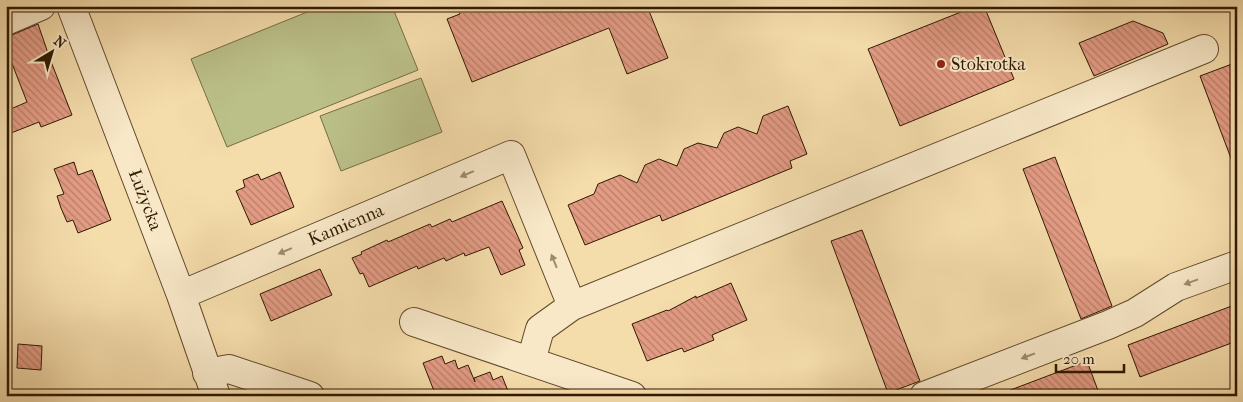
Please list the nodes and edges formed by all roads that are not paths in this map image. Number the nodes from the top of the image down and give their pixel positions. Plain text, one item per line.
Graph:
1 (41, 6) edge
2 (71, 6) edge
3 (6, 21) edge
4 (1204, 49) dead end
5 (1237, 265) edge
6 (181, 295) junction
7 (572, 306) junction
8 (414, 322) dead end
9 (531, 361) junction
10 (212, 384) edge
11 (310, 396) edge
12 (632, 396) edge
13 (924, 396) edge

1 - 3 street
2 - 6 street, Łużycka
4 - 7 street
5 -> 13 street
7 -> 6 street, Kamienna
6 - 10 street, Łużycka
7 - 9 street
8 - 9 street
9 - 12 street
10 - 11 street

